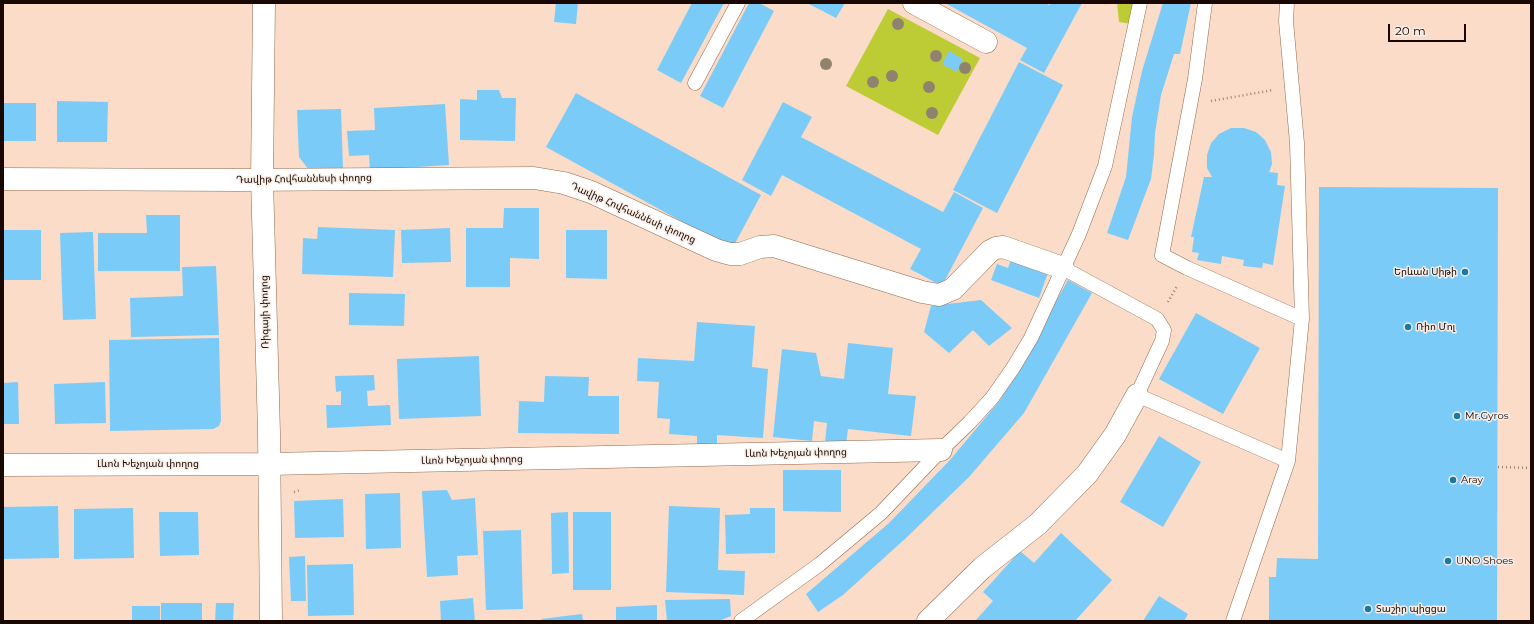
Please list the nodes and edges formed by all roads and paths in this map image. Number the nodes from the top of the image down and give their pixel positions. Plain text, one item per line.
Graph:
1 (264, 3) edge
2 (738, 3) edge
3 (914, 3) edge
4 (1140, 3) edge
5 (1206, 3) edge
6 (1287, 3) edge
7 (986, 42) dead end
8 (695, 83) dead end
9 (1291, 87) junction
10 (1190, 104) junction
11 (3, 179) edge
12 (262, 179) junction
13 (1063, 268) junction
14 (1176, 289) dead end
15 (1168, 302) dead end
16 (1302, 319) junction
17 (1137, 395) junction
18 (941, 450) junction
19 (1288, 461) junction
20 (3, 464) edge
21 (269, 464) junction
22 (1498, 467) dead end
23 (1531, 468) edge
24 (271, 621) edge
25 (741, 621) edge
26 (928, 621) edge
27 (1233, 621) edge

1 - 12 street, Ռիգայի փողոց
2 - 8 lane
3 - 7 street
4 - 13 lane
5 - 10 lane
6 - 9 lane
9 - 10 path
9 - 16 lane
10 - 16 lane
11 - 12 street, Դավիթ Հովհաննեսի փողոց
12 - 13 street, Դավիթ Հովհաննեսի փողոց
12 - 21 street, Ռիգայի փողոց
13 - 17 lane
13 - 18 lane
14 - 15 path
16 - 19 lane
17 - 19 lane
17 - 26 street
18 - 21 street, Լևոն Խեչոյան փողոց
18 - 25 lane
19 - 27 lane
20 - 21 street, Լևոն Խեչոյան փողոց
21 - 24 street, Ռիգայի փողոց
22 - 23 path

